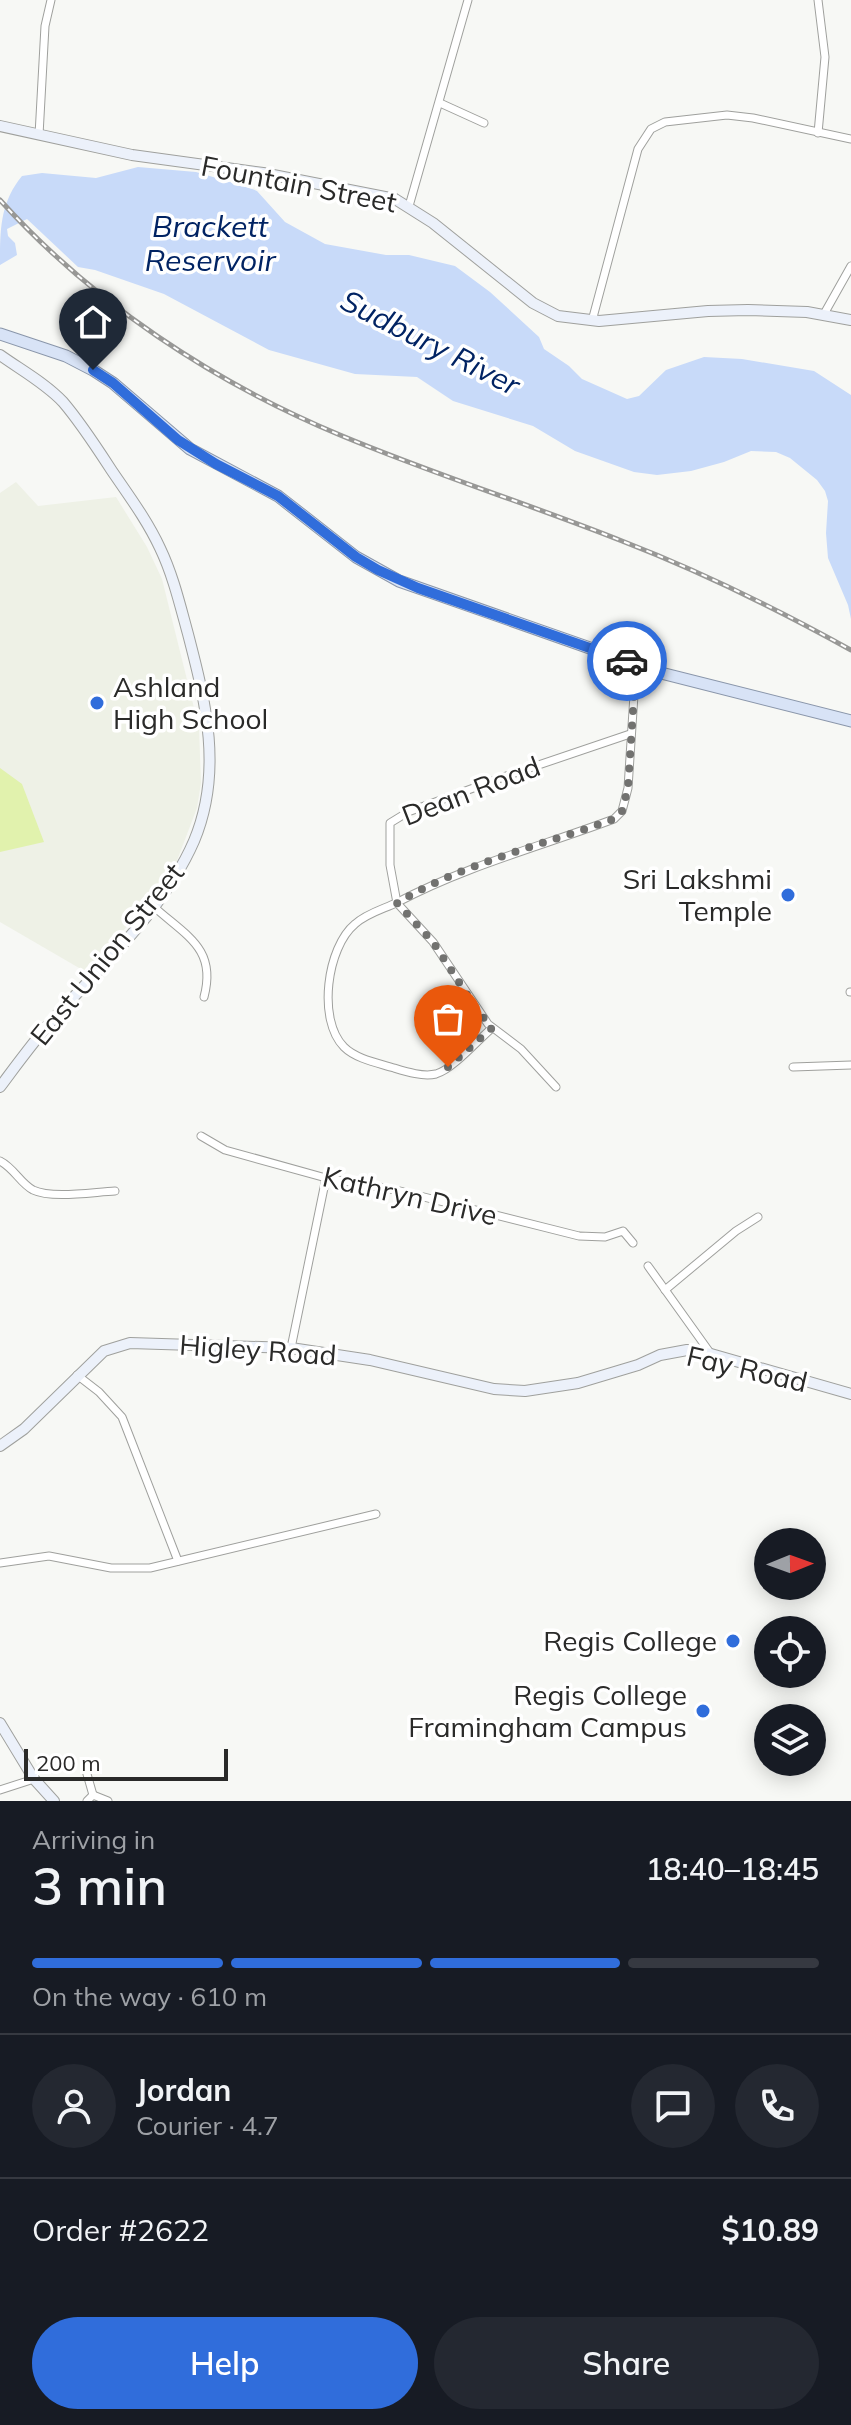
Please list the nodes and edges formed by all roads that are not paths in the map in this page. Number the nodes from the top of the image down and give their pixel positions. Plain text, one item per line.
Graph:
1 (51, 0) edge
2 (468, 0) edge
3 (818, 0) edge
4 (440, 103) junction
5 (484, 123) dead end
6 (0, 126) edge
7 (818, 133) junction
8 (39, 135) junction
9 (851, 139) edge
10 (409, 206) junction
11 (851, 266) edge
12 (824, 314) junction
13 (850, 318) edge
14 (592, 321) junction
15 (0, 334) edge
16 (0, 355) edge
17 (636, 664) junction
18 (851, 721) edge
19 (630, 734) junction
20 (397, 903) junction
21 (153, 906) junction
22 (204, 997) dead end
23 (492, 1028) junction
24 (851, 1065) edge
25 (793, 1067) dead end
26 (0, 1087) edge
27 (556, 1087) dead end
28 (201, 1136) dead end
29 (0, 1161) edge
30 (326, 1178) junction
31 (115, 1191) dead end
32 (758, 1217) dead end
33 (633, 1243) dead end
34 (648, 1266) dead end
35 (665, 1290) junction
36 (291, 1348) junction
37 (711, 1354) junction
38 (77, 1375) junction
39 (552, 1388) joint
40 (851, 1394) edge
41 (0, 1446) edge
42 (376, 1514) dead end
43 (178, 1561) junction
44 (0, 1563) edge
45 (0, 1723) edge
46 (85, 1767) dead end
47 (34, 1779) junction
48 (0, 1790) edge
49 (90, 1798) edge
50 (54, 1801) edge
51 (108, 1801) edge

1 - 8 street
2 - 4 street
3 - 7 street
4 - 5 street
4 - 10 street
6 - 8 street, Fountain Street
7 - 9 street
7 - 14 street
8 - 10 street, Fountain Street
10 - 14 street, Fountain Street
11 - 12 street
12 - 13 street, Fountain Street
12 - 14 street, Fountain Street
15 - 17 main road
16 - 21 street, East Union Street
17 - 18 main road
17 - 19 street
19 - 20 street
19 - 20 street, Dean Road
20 - 23 street
20 - 23 street
21 - 22 street
21 - 26 street, East Union Street
23 - 27 street
24 - 25 street
28 - 30 street, Kathryn Drive
29 - 31 street
30 - 33 street, Kathryn Drive
30 - 36 street
32 - 35 street
34 - 35 street
35 - 37 street
36 - 38 street, Higley Road
36 - 39 street, Higley Road
37 - 39 street, Fay Road
37 - 40 street, Fay Road
38 - 41 street, Higley Road
38 - 43 street
42 - 43 street
43 - 44 street
45 - 47 street
46 - 49 street
47 - 48 street
47 - 50 street
49 - 51 street

